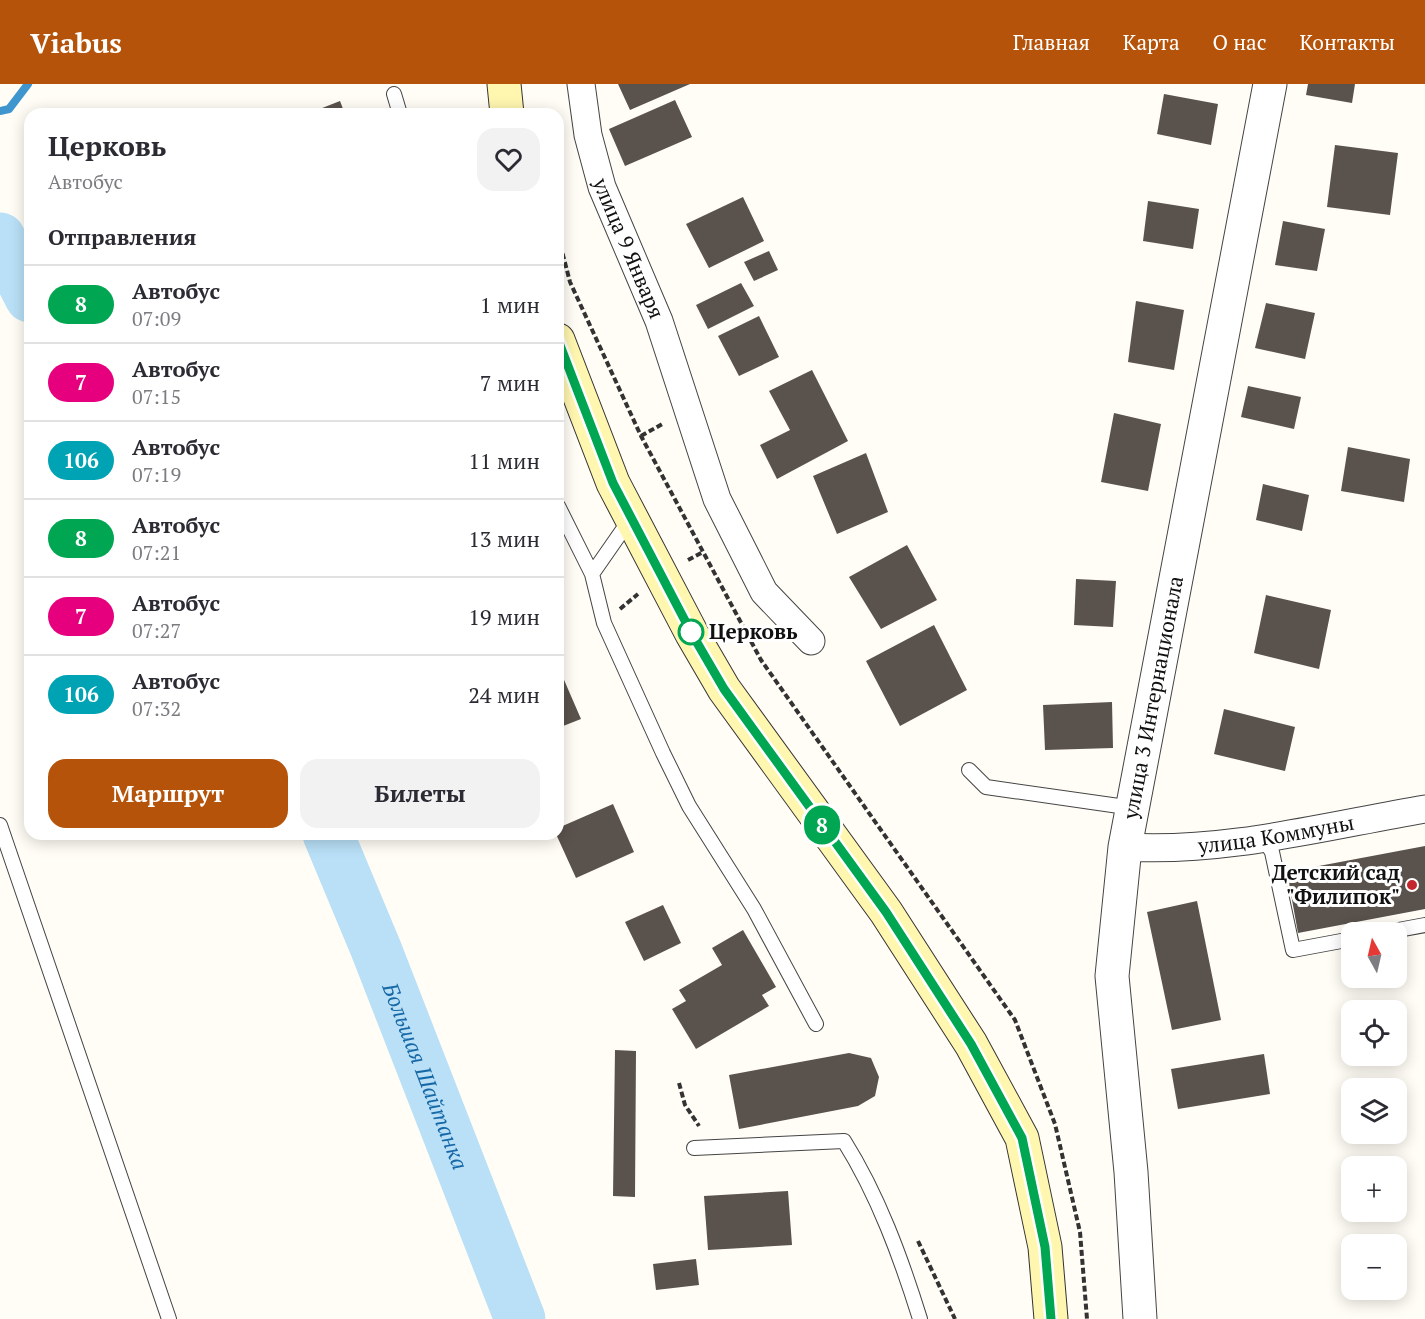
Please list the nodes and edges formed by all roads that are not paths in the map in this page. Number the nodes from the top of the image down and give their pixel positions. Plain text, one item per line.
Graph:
1 (504, 84) edge
2 (581, 84) edge
3 (1270, 84) edge
4 (394, 94) dead end
5 (398, 108) edge
6 (506, 108) edge
7 (564, 356) edge
8 (632, 517) junction
9 (564, 518) edge
10 (592, 574) junction
11 (811, 641) dead end
12 (969, 770) dead end
13 (1133, 808) junction
14 (1425, 809) edge
15 (0, 825) edge
16 (1264, 839) junction
17 (1125, 847) junction
18 (1425, 925) edge
19 (1407, 928) edge
20 (1341, 941) edge
21 (816, 1024) dead end
22 (694, 1148) dead end
23 (169, 1319) edge
24 (920, 1319) edge
25 (1051, 1319) edge
26 (1140, 1319) edge

1 - 6 main road
2 - 11 street, улица 9 Января
3 - 13 street, улица 3 Интернационала
4 - 5 lane
7 - 8 main road
8 - 10 lane
8 - 25 main road
9 - 10 lane
10 - 21 lane
12 - 13 lane
13 - 17 street, улица 3 Интернационала
14 - 16 street, улица Коммуны
15 - 23 lane
16 - 17 street, улица Коммуны
16 - 20 lane
17 - 26 street, улица 3 Интернационала
18 - 19 lane
22 - 24 lane

